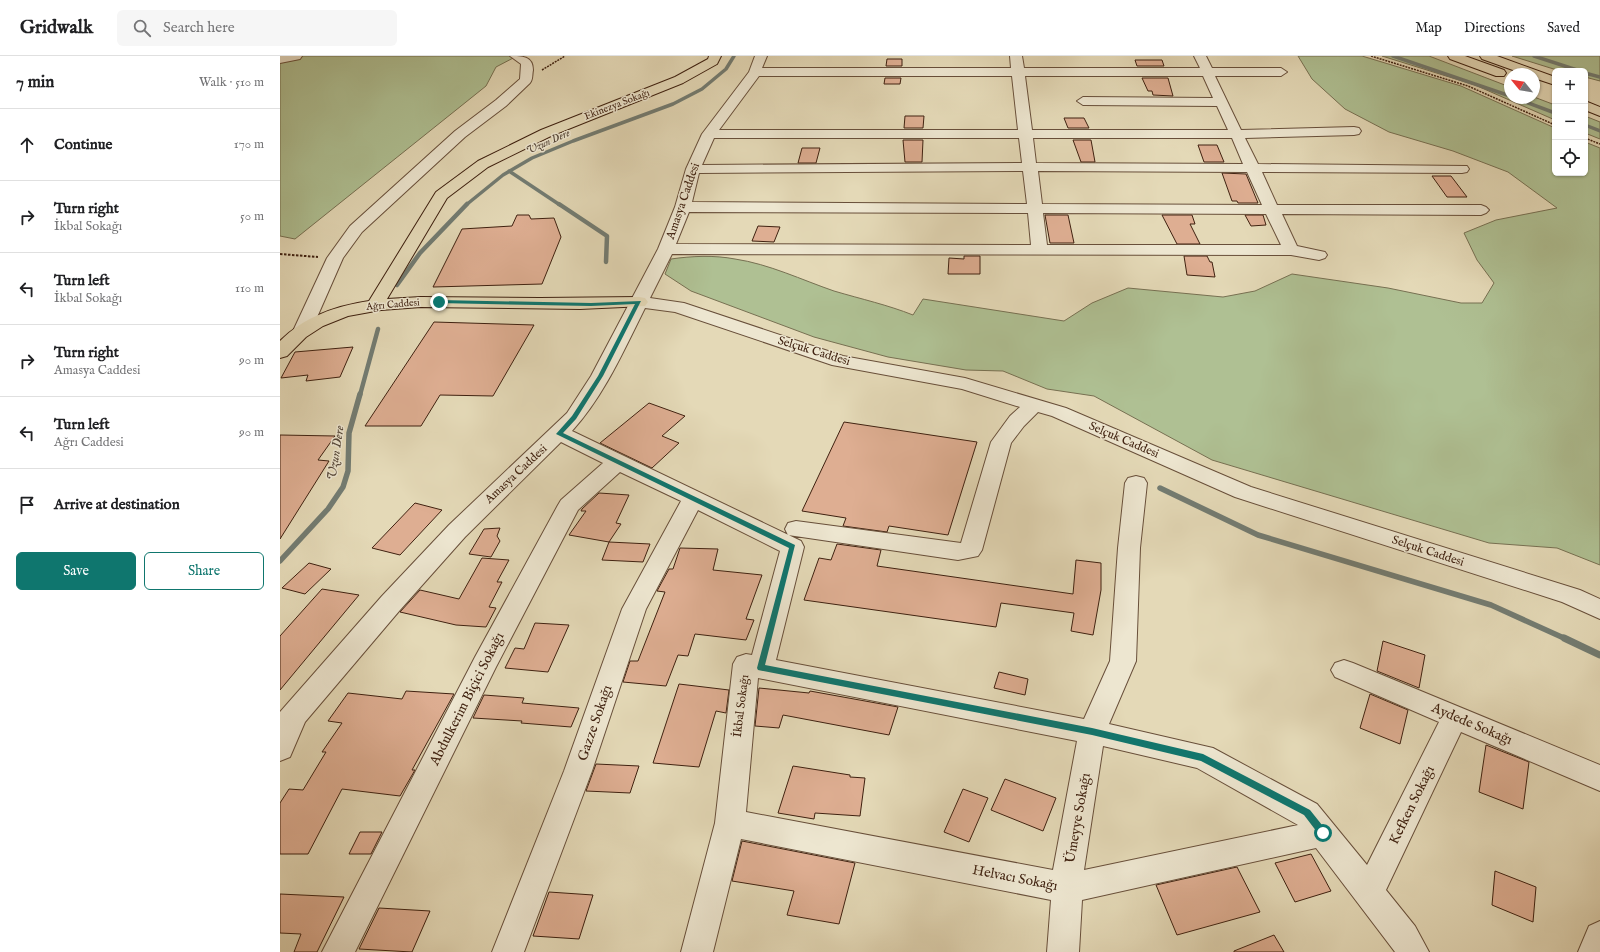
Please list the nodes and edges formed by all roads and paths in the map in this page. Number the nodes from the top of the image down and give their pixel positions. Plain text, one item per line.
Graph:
1 (296, 56) edge
2 (516, 56) edge
3 (564, 56) edge
4 (715, 56) edge
5 (761, 56) edge
6 (1016, 56) edge
7 (1200, 56) edge
8 (1371, 56) edge
9 (1454, 56) edge
10 (1486, 56) edge
11 (280, 59) edge
12 (755, 72) junction
13 (1018, 72) junction
14 (1208, 72) junction
15 (1281, 72) dead end
16 (1504, 75) edge
17 (526, 80) junction
18 (1552, 80) edge
19 (1540, 88) edge
20 (1552, 93) edge
21 (1588, 93) edge
22 (1600, 98) edge
23 (1083, 102) dead end
24 (1222, 102) junction
25 (1588, 107) edge
26 (1600, 112) edge
27 (1552, 124) edge
28 (1354, 131) dead end
29 (1025, 133) junction
30 (709, 134) junction
31 (1236, 134) junction
32 (1588, 139) edge
33 (1600, 144) edge
34 (1030, 167) junction
35 (1252, 168) junction
36 (693, 169) junction
37 (1462, 169) dead end
38 (683, 207) junction
39 (1035, 208) junction
40 (1271, 209) junction
41 (1481, 210) dead end
42 (666, 249) junction
43 (1040, 250) junction
44 (1291, 250) junction
45 (280, 254) edge
46 (1319, 255) dead end
47 (335, 258) junction
48 (639, 302) junction
49 (375, 305) junction
50 (302, 331) junction
51 (280, 352) edge
52 (1034, 405) junction
53 (559, 434) junction
54 (618, 462) junction
55 (1136, 483) dead end
56 (693, 499) junction
57 (796, 529) dead end
58 (1600, 610) edge
59 (761, 668) junction
60 (1344, 670) dead end
61 (1455, 717) junction
62 (288, 721) edge
63 (1092, 732) junction
64 (280, 749) edge
65 (1600, 778) edge
66 (730, 823) junction
67 (1323, 833) junction
68 (1068, 888) junction
69 (1369, 893) junction
70 (1600, 937) edge
71 (338, 952) edge
72 (508, 952) edge
73 (697, 952) edge
74 (1063, 952) edge
75 (1413, 952) edge
76 (1594, 952) edge

1 - 11 street
2 - 17 street
3 - 17 path
4 - 49 main road, Ekinezya Sokağı
5 - 12 street, Amasya Caddesi
6 - 13 street
7 - 14 street
8 - 27 path
9 - 16 main road
10 - 18 main road
12 - 13 street
12 - 30 street, Amasya Caddesi
13 - 14 street
13 - 29 street
14 - 15 street
14 - 24 street
17 - 47 street
19 - 20 main road
21 - 22 main road
23 - 24 street
24 - 31 street
25 - 26 main road
28 - 31 street
29 - 30 street
29 - 31 street
29 - 34 street
30 - 36 street, Amasya Caddesi
31 - 35 street
32 - 33 path
34 - 35 street
34 - 36 street
34 - 39 street
35 - 37 street
35 - 40 street
36 - 38 street, Amasya Caddesi
38 - 39 street
38 - 42 street, Amasya Caddesi
39 - 40 street
39 - 43 street
40 - 41 street
40 - 44 street
42 - 43 street
42 - 48 street, Amasya Caddesi
43 - 44 street
44 - 46 street
45 - 47 path
47 - 50 street
48 - 49 main road, Ağrı Caddesi
48 - 52 street, Selçuk Caddesi
48 - 53 street, Amasya Caddesi
49 - 50 main road, Ağrı Caddesi
50 - 51 main road, Ağrı Caddesi
52 - 57 street
52 - 58 street, Selçuk Caddesi
53 - 54 street, İkbal Sokağı
53 - 62 street, Amasya Caddesi
54 - 56 street, İkbal Sokağı
54 - 71 street, Abdulkerim Biçici Sokağı
55 - 63 street, Ümeyye Sokağı
56 - 59 street, İkbal Sokağı
56 - 72 street, Gazze Sokağı
59 - 63 street
59 - 66 street, İkbal Sokağı
60 - 61 street, Aydede Sokağı
61 - 65 street, Aydede Sokağı
61 - 69 street, Kefken Sokağı
62 - 64 street, Amasya Caddesi
63 - 67 street
63 - 68 street, Ümeyye Sokağı
66 - 68 street, Helvacı Sokağı
66 - 73 street, İkbal Sokağı
67 - 68 street, Helvacı Sokağı
67 - 69 street
68 - 74 street, Ümeyye Sokağı
69 - 75 street
70 - 76 street

